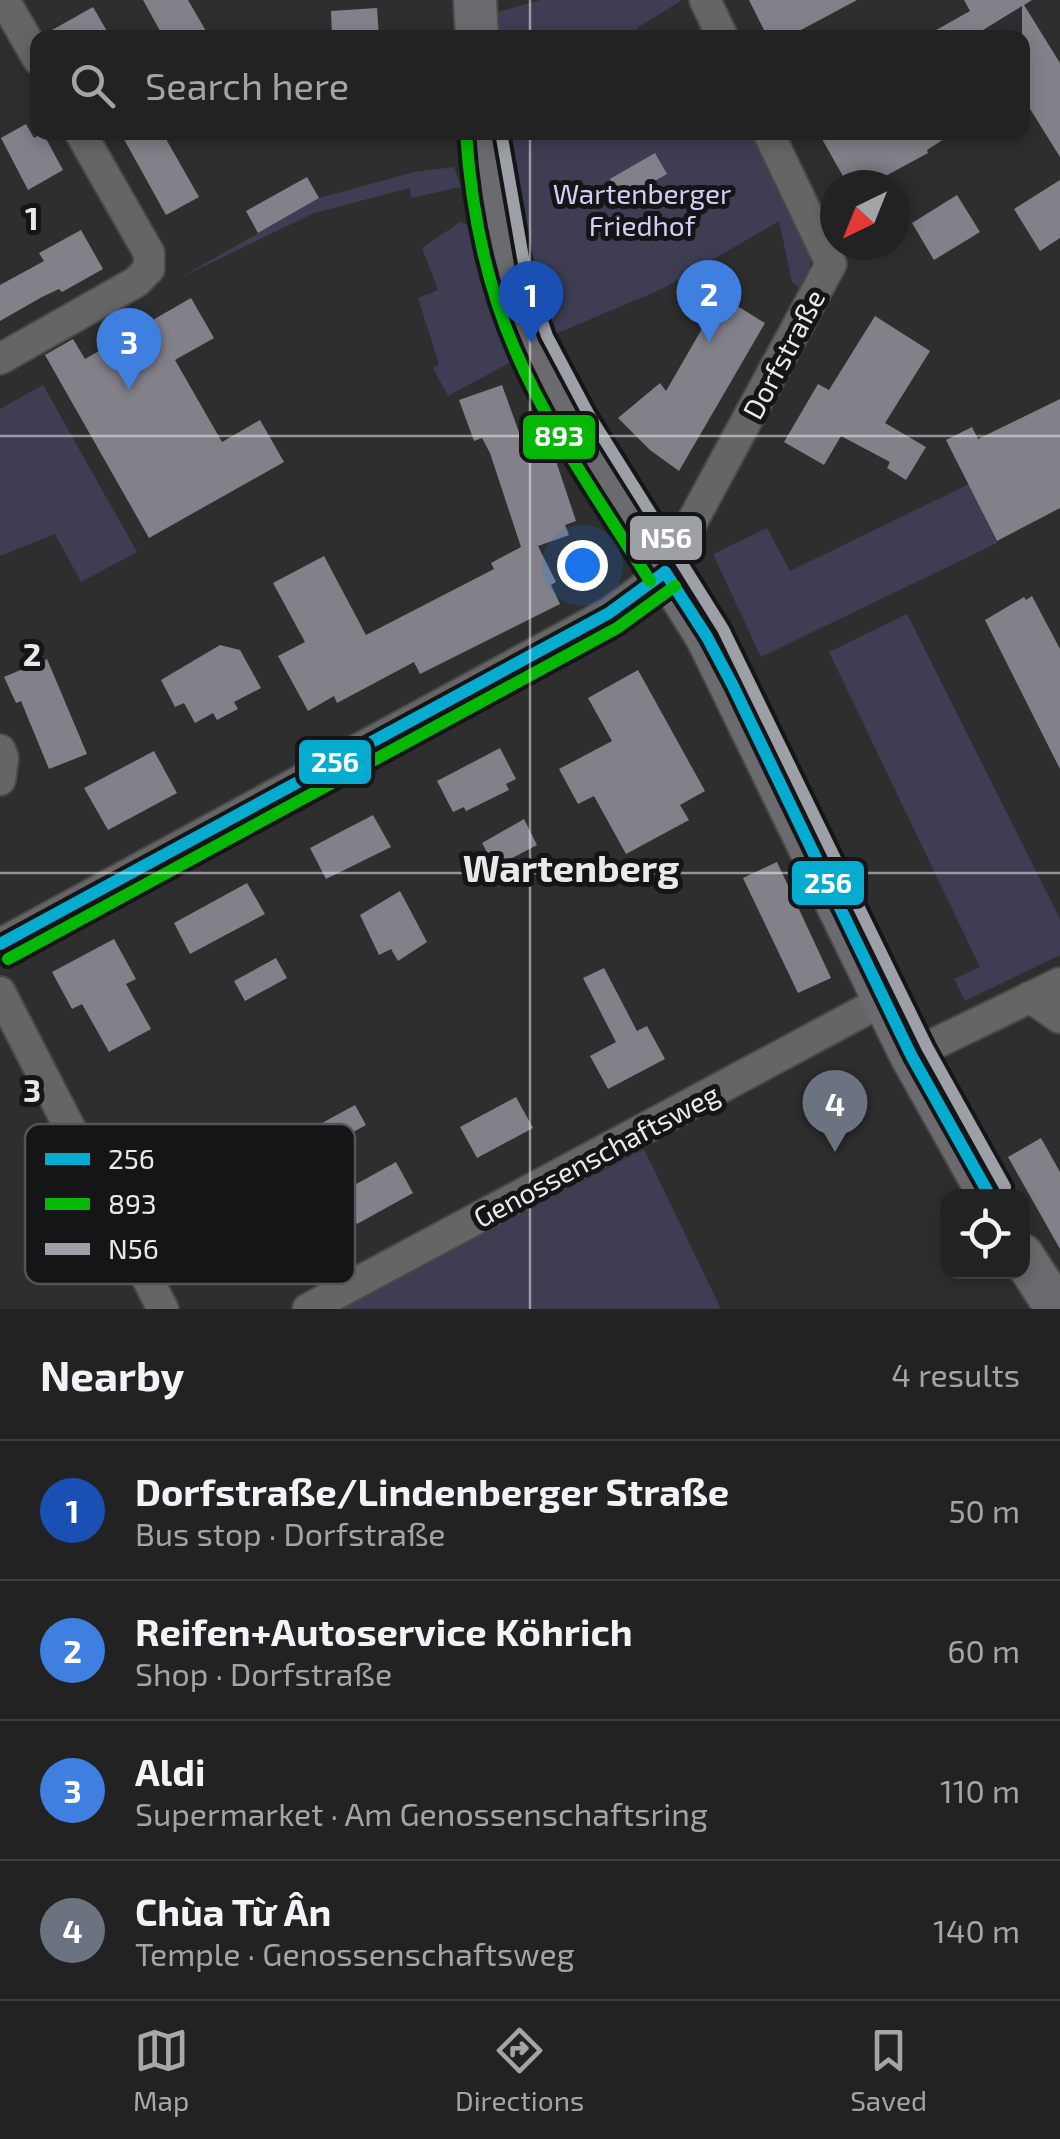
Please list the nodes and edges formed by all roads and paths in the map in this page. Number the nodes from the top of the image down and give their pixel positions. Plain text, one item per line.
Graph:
1 (4, 0) edge
2 (475, 0) edge
3 (705, 0) edge
4 (477, 30) edge
5 (719, 30) edge
6 (30, 45) edge
7 (85, 140) edge
8 (484, 140) edge
9 (772, 140) edge
10 (0, 359) edge
11 (665, 572) junction
12 (0, 750) edge
13 (0, 780) edge
14 (0, 944) edge
15 (1060, 983) edge
16 (0, 992) edge
17 (1030, 997) junction
18 (884, 1000) junction
19 (1060, 1018) edge
20 (911, 1054) junction
21 (68, 1124) edge
22 (986, 1189) edge
23 (1030, 1267) edge
24 (150, 1284) edge
25 (355, 1284) edge
26 (355, 1284) edge
27 (163, 1309) edge
28 (308, 1309) edge
29 (1057, 1309) edge

1 - 6 street
2 - 4 main road
3 - 5 street
7 - 10 street
8 - 11 main road
9 - 11 street, Dorfstraße
11 - 14 street
11 - 18 main road
12 - 13 street
15 - 17 street
16 - 21 street
17 - 19 street
17 - 20 street
18 - 20 main road
18 - 25 street, Genossenschaftsweg
20 - 22 main road
23 - 29 main road
24 - 27 street
26 - 28 street, Genossenschaftsweg

